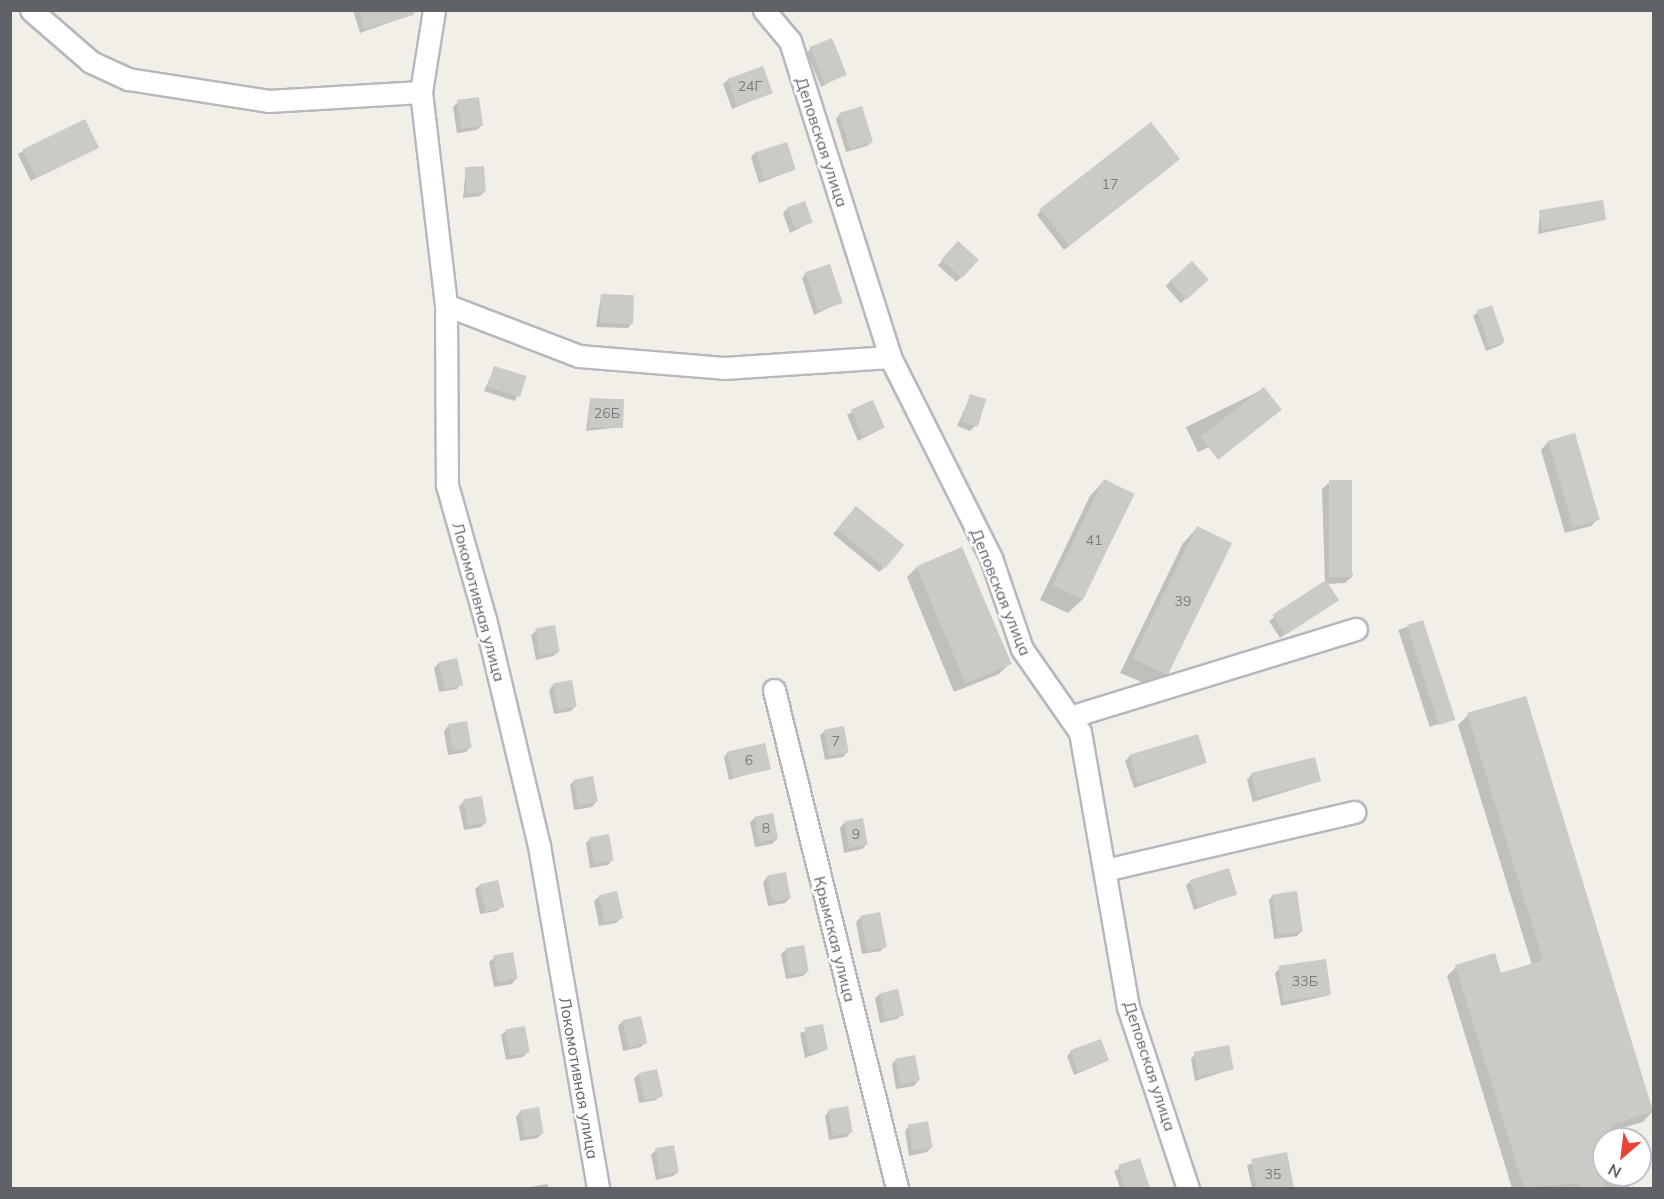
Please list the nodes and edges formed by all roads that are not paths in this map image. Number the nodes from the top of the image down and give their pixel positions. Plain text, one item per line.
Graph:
1 (31, 10) edge
2 (434, 10) edge
3 (764, 10) edge
4 (421, 92) junction
5 (446, 305) junction
6 (890, 357) junction
7 (1356, 630) dead end
8 (774, 690) dead end
9 (1073, 716) junction
10 (1354, 812) dead end
11 (1105, 870) junction
12 (598, 1188) edge
13 (897, 1188) edge
14 (1188, 1188) edge

1 - 4 street
2 - 4 street, Локомотивная улица
3 - 6 street, Деповская улица
4 - 5 street, Локомотивная улица
5 - 6 street
5 - 12 street, Локомотивная улица
6 - 9 street, Деповская улица
7 - 9 street
8 - 13 street, Крымская улица
9 - 11 street, Деповская улица
10 - 11 street
11 - 14 street, Деповская улица

